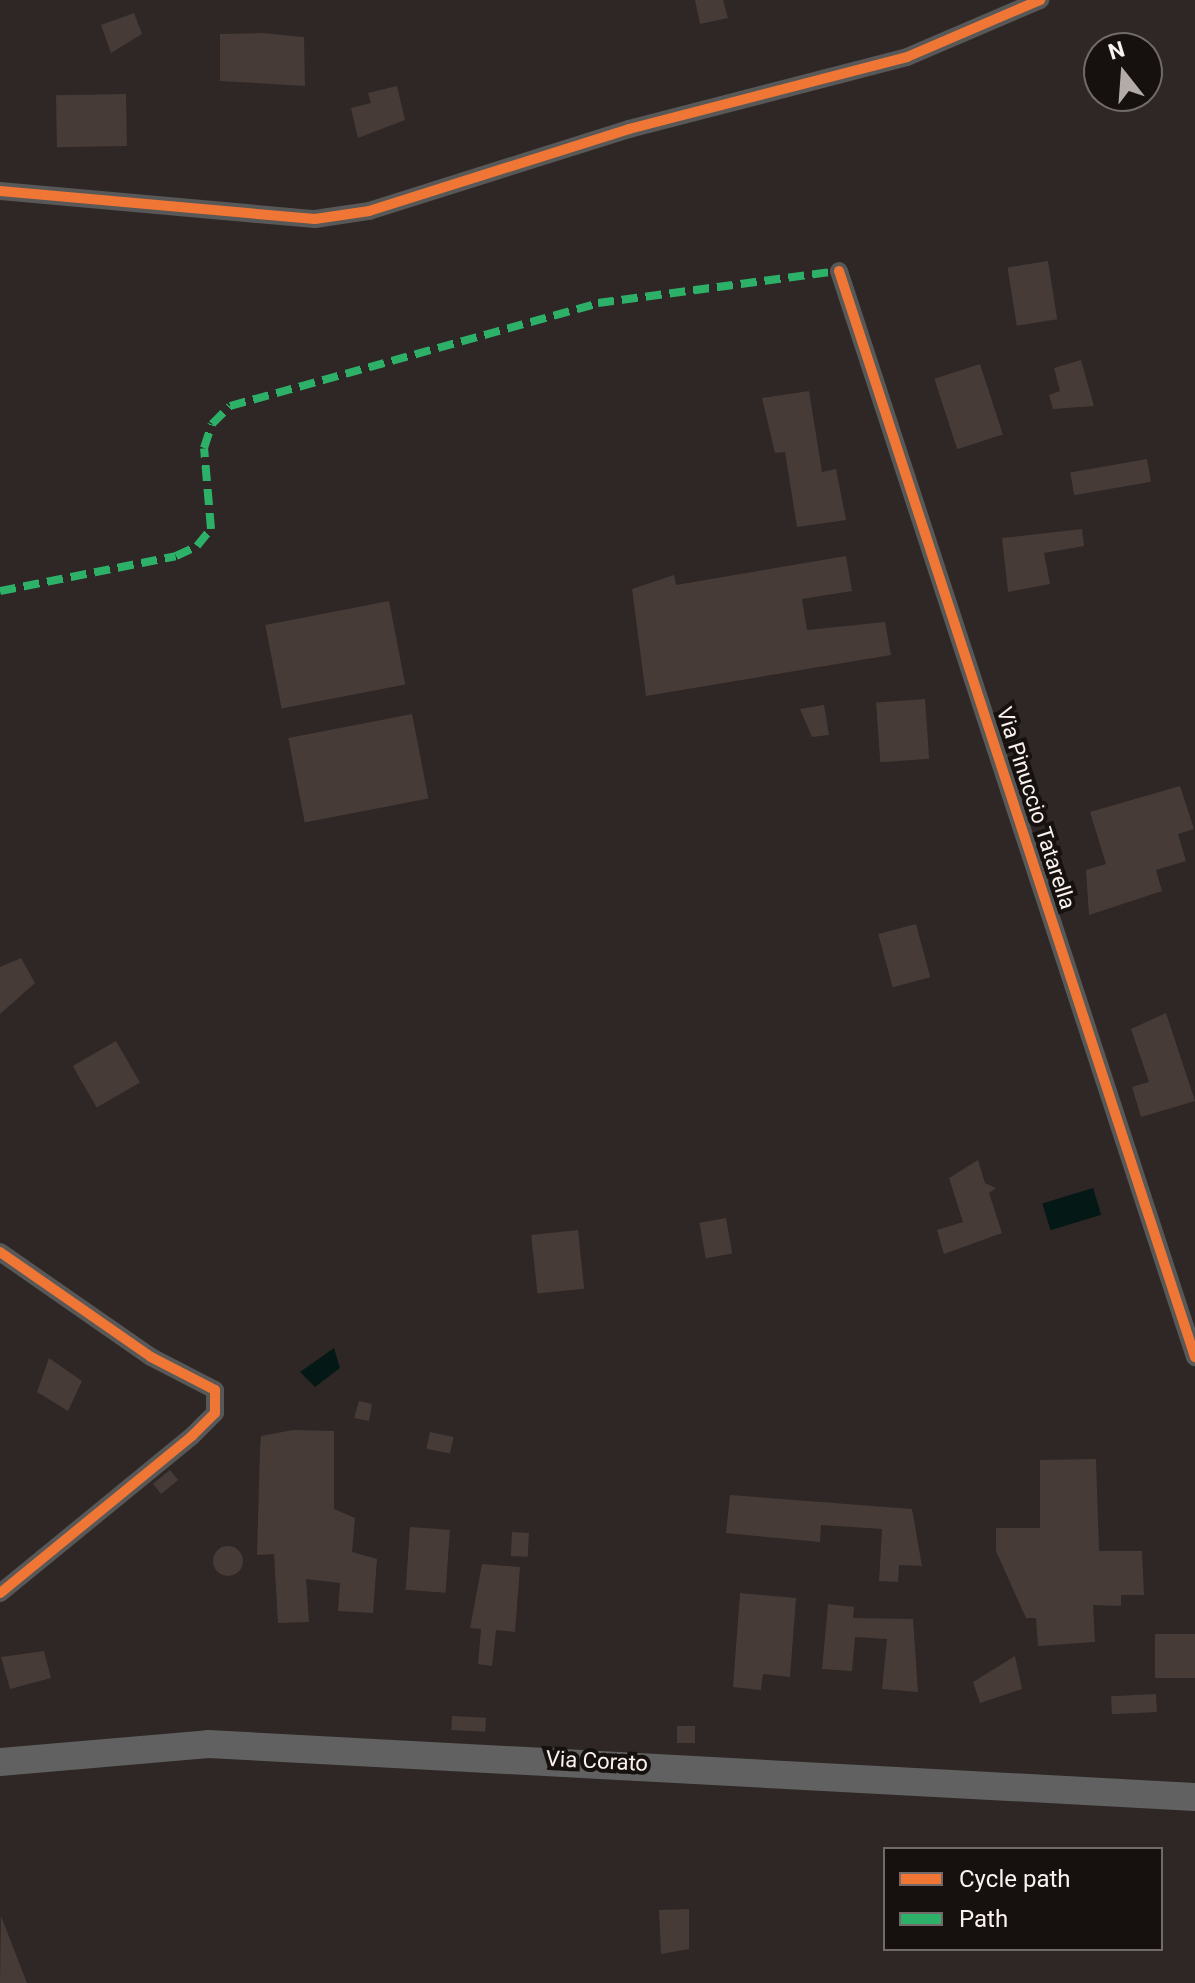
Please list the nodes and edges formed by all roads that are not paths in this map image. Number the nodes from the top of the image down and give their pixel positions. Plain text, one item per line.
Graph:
1 (1040, 0) edge
2 (0, 191) edge
3 (839, 271) dead end
4 (0, 1252) edge
5 (1195, 1357) edge
6 (0, 1593) edge
7 (0, 1762) edge
8 (1195, 1797) edge

1 - 2 street
3 - 5 street, Via Pinuccio Tatarella
4 - 6 street
7 - 8 main road, Via Corato

